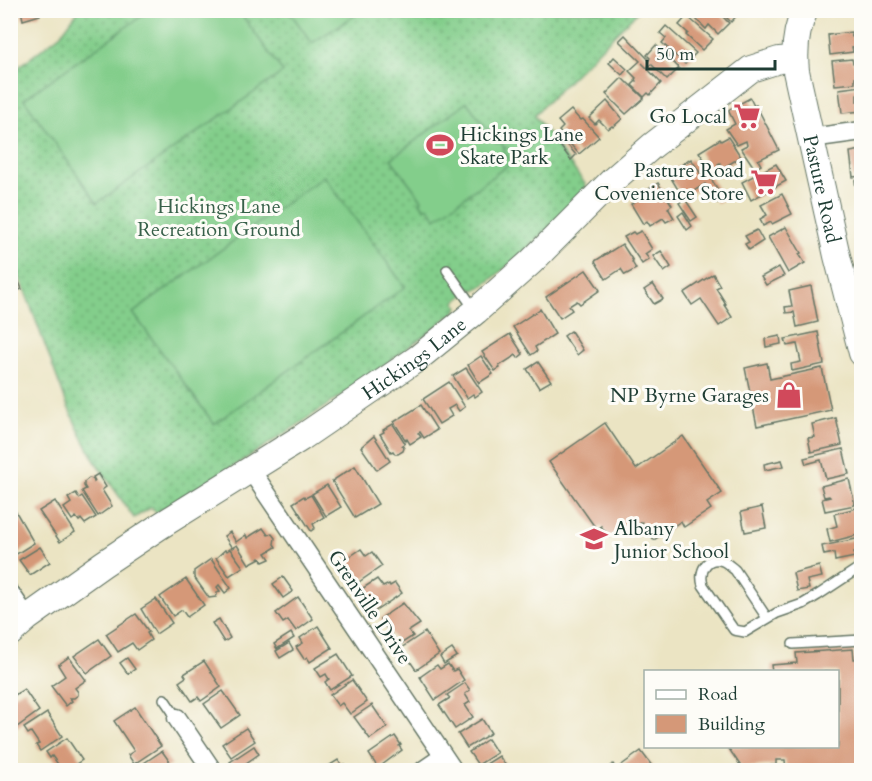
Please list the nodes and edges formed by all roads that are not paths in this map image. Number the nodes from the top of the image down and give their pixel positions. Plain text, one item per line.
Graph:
1 (805, 10) edge
2 (795, 59) junction
3 (861, 131) edge
4 (811, 138) junction
5 (447, 270) dead end
6 (476, 311) junction
7 (861, 350) edge
8 (250, 469) junction
9 (861, 566) edge
10 (10, 593) edge
11 (767, 618) junction
12 (19, 626) edge
13 (861, 640) edge
14 (793, 644) dead end
15 (164, 699) dead end
16 (177, 718) joint
17 (448, 764) edge
18 (212, 771) edge
19 (424, 771) edge

1 - 2 main road, Pasture Road
2 - 4 main road, Pasture Road
2 - 6 main road, Hickings Lane
3 - 4 street
4 - 7 main road, Pasture Road
5 - 6 lane
6 - 8 main road, Hickings Lane
8 - 12 main road, Hickings Lane
8 - 17 street, Grenville Drive
9 - 11 lane
10 - 12 street
11 - 11 lane
13 - 14 lane
15 - 16 lane
16 - 18 street
17 - 19 street

